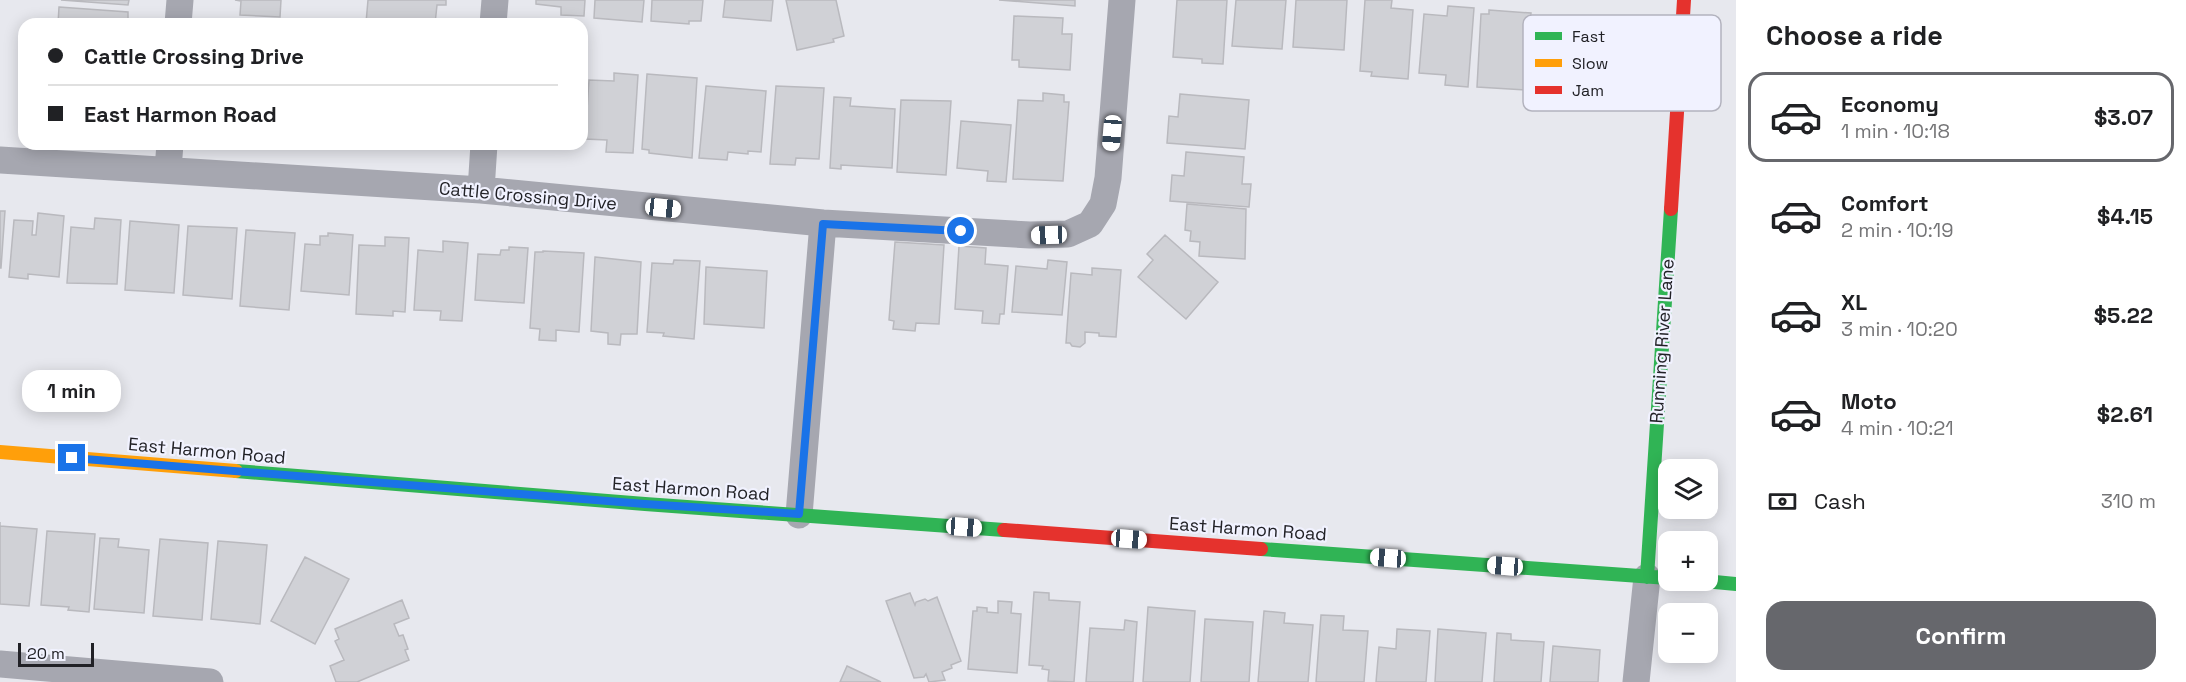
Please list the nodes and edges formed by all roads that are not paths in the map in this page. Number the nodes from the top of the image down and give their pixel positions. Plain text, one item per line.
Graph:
1 (180, 0) edge
2 (495, 0) edge
3 (1122, 0) edge
4 (1684, 0) edge
5 (1683, 15) edge
6 (178, 18) edge
7 (494, 18) edge
8 (1679, 111) edge
9 (484, 150) edge
10 (169, 157) edge
11 (0, 160) edge
12 (481, 190) junction
13 (823, 224) junction
14 (0, 452) edge
15 (799, 514) junction
16 (1657, 578) edge
17 (1718, 582) edge
18 (1736, 584) edge
19 (0, 664) edge
20 (210, 682) edge
21 (1636, 682) edge

1 - 6 street
2 - 7 street
3 - 13 street, Cattle Crossing Drive
4 - 5 main road, Running River Lane
8 - 16 main road, Running River Lane
9 - 12 street
10 - 11 street, Cattle Crossing Drive
10 - 12 street, Cattle Crossing Drive
12 - 13 street, Cattle Crossing Drive
13 - 15 street
14 - 15 main road, East Harmon Road
15 - 16 main road, East Harmon Road
16 - 21 street, Running River Lane
17 - 18 main road
19 - 20 street

